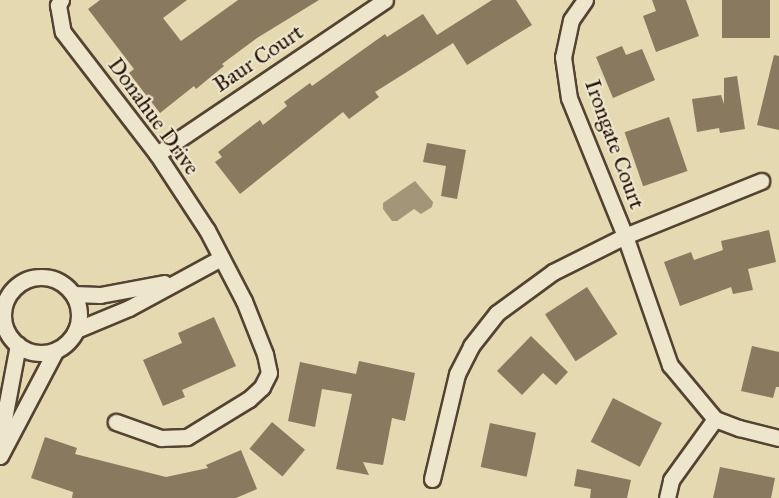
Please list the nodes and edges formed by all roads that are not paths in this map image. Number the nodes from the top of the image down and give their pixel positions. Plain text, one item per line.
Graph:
1 (61, 0) edge
2 (385, 0) edge
3 (585, 0) edge
4 (157, 154) junction
5 (761, 181) dead end
6 (625, 236) junction
7 (221, 258) junction
8 (176, 281) junction
9 (73, 294) junction
10 (4, 298) edge
11 (3, 328) edge
12 (76, 330) junction
13 (18, 345) junction
14 (56, 351) junction
15 (715, 419) junction
16 (116, 422) dead end
17 (779, 438) edge
18 (0, 440) edge
19 (0, 456) edge
20 (432, 479) dead end
21 (668, 498) edge

1 - 4 street, Donahue Drive
2 - 4 street, Baur Court
3 - 6 street, Irongate Court
4 - 7 street, Donahue Drive
5 - 6 street
6 - 15 street, Irongate Court
6 - 20 street
7 - 8 street
7 - 16 street, Donahue Drive
8 - 9 street
8 - 12 street
9 - 10 street
9 - 12 street
10 - 11 street
11 - 13 street
12 - 14 street
13 - 14 street
13 - 18 street
14 - 19 street
15 - 17 street
15 - 21 street

